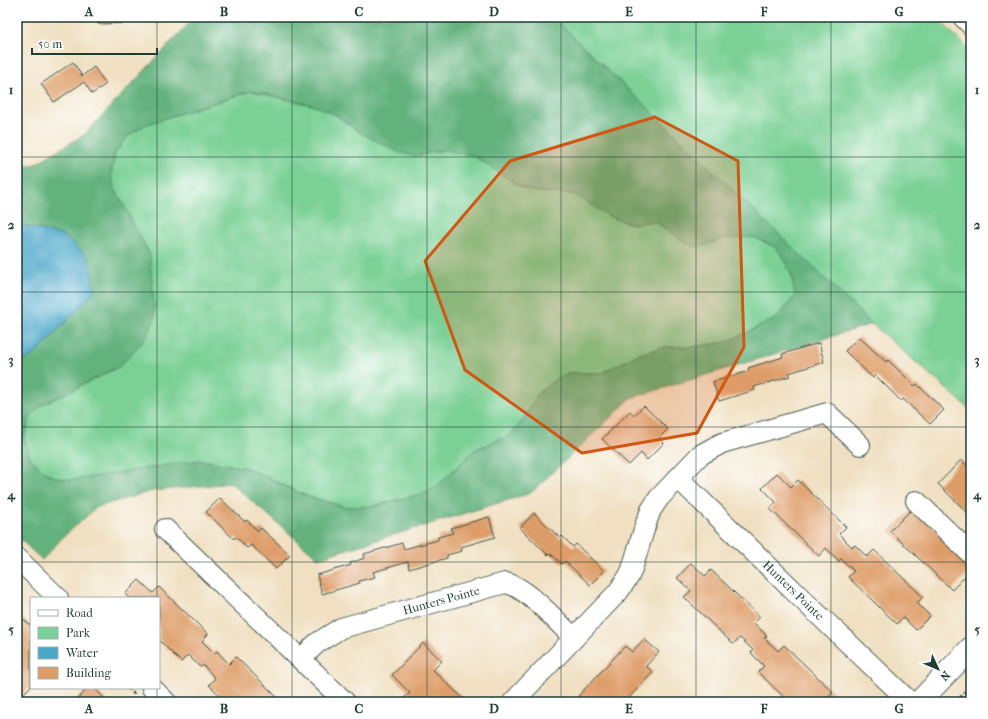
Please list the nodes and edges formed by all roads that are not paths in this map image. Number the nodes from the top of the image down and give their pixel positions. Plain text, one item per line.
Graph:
1 (963, 17) edge
2 (971, 25) edge
3 (860, 445) dead end
4 (678, 478) junction
5 (916, 501) dead end
6 (165, 529) dead end
7 (971, 554) edge
8 (17, 558) edge
9 (57, 597) edge
10 (574, 638) junction
11 (971, 648) edge
12 (301, 659) junction
13 (153, 689) edge
14 (166, 702) edge
15 (345, 702) edge
16 (513, 702) edge
17 (910, 702) edge
18 (919, 702) edge

1 - 2 street
3 - 4 street
4 - 10 street
4 - 17 street, Hunters Pointe
5 - 7 street
6 - 12 street
8 - 9 street
10 - 12 street, Hunters Pointe
10 - 16 street
11 - 18 main road
12 - 15 street
13 - 14 street

